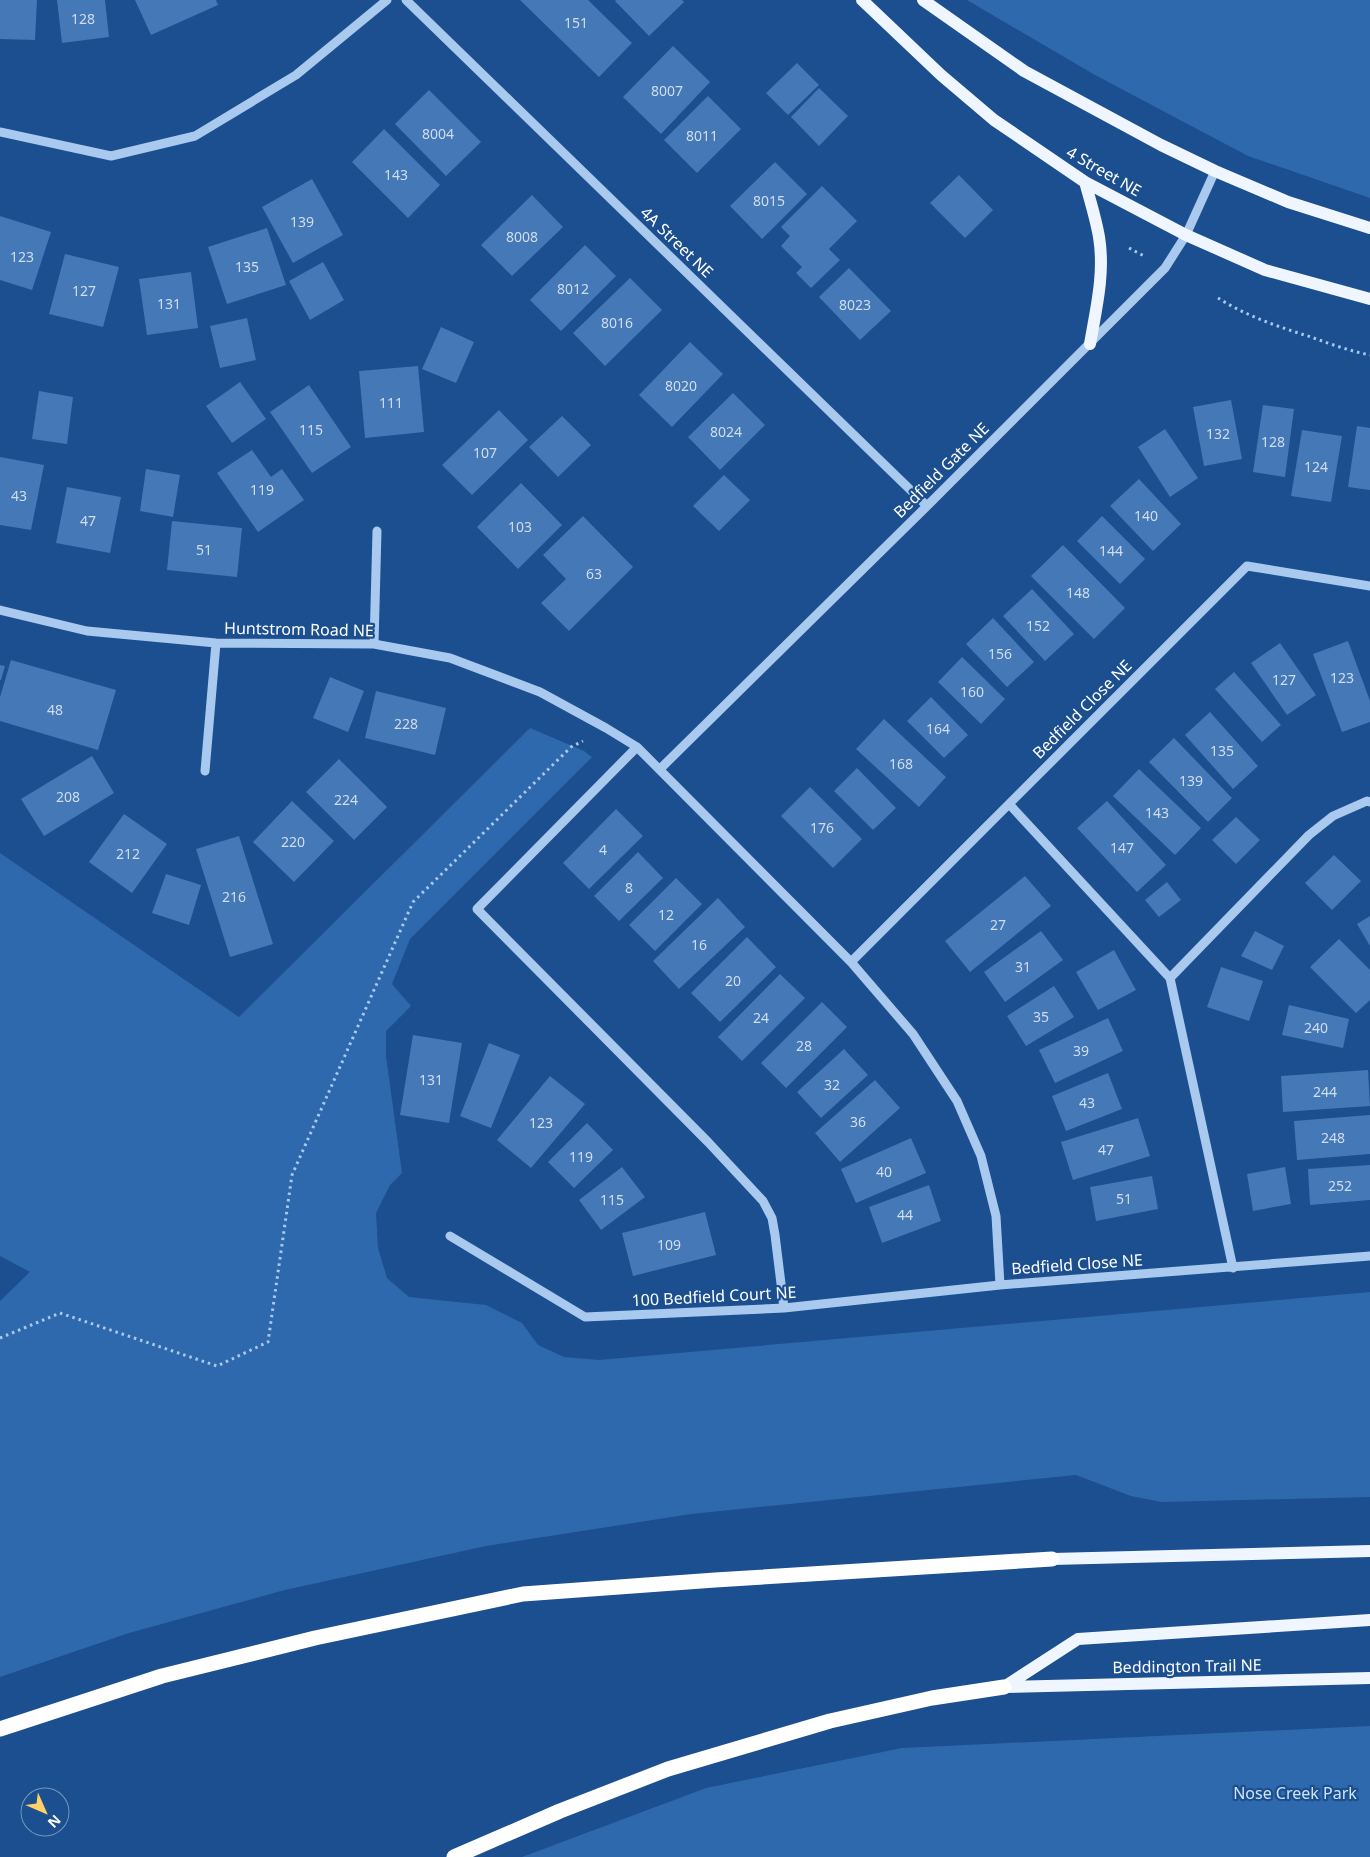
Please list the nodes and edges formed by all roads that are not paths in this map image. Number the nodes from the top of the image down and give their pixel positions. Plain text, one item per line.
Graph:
1 (387, 0) edge
2 (406, 0) edge
3 (862, 0) edge
4 (923, 0) edge
5 (0, 132) edge
6 (1215, 171) junction
7 (1085, 182) junction
8 (1370, 228) edge
9 (1186, 235) junction
10 (1370, 299) edge
11 (1090, 344) junction
12 (927, 506) junction
13 (377, 530) dead end
14 (1370, 586) edge
15 (0, 610) edge
16 (216, 643) junction
17 (374, 644) junction
18 (637, 747) junction
19 (660, 769) junction
20 (204, 771) dead end
21 (1370, 802) edge
22 (1009, 804) junction
23 (851, 962) junction
24 (1170, 978) junction
25 (450, 1236) dead end
26 (1370, 1256) edge
27 (1233, 1268) junction
28 (1000, 1285) junction
29 (784, 1308) junction
30 (1370, 1551) edge
31 (1052, 1559) joint
32 (1370, 1620) edge
33 (1370, 1678) edge
34 (1004, 1687) junction
35 (0, 1729) edge
36 (454, 1857) edge

1 - 5 street
2 - 12 street, 4A Street NE
3 - 7 main road, 4 Street NE
4 - 6 main road
6 - 8 main road
6 - 9 street, Bedfield Gate NE
7 - 9 main road, 4 Street NE
7 - 11 main road
9 - 10 main road, 4 Street NE
9 - 11 street, Bedfield Gate NE
11 - 12 street, Bedfield Gate NE
12 - 19 street, Bedfield Gate NE
13 - 17 street
14 - 22 street, Bedfield Close NE
15 - 16 street, Huntstrom Road NE
16 - 17 street, Huntstrom Road NE
16 - 20 street
17 - 18 street, Huntstrom Road NE
18 - 19 street, Huntstrom Road NE
18 - 29 street
19 - 23 street, Bedfield Close NE
21 - 24 street
22 - 23 street, Bedfield Close NE
22 - 24 street
23 - 28 street, Bedfield Close NE
24 - 27 street
25 - 29 street, 100 Bedfield Court NE
26 - 27 street, Bedfield Close NE
27 - 28 street, Bedfield Close NE
28 - 29 street, 100 Bedfield Court NE
30 - 31 main road
31 - 35 highway
32 - 34 main road
33 - 34 main road, Beddington Trail NE
34 - 36 highway

